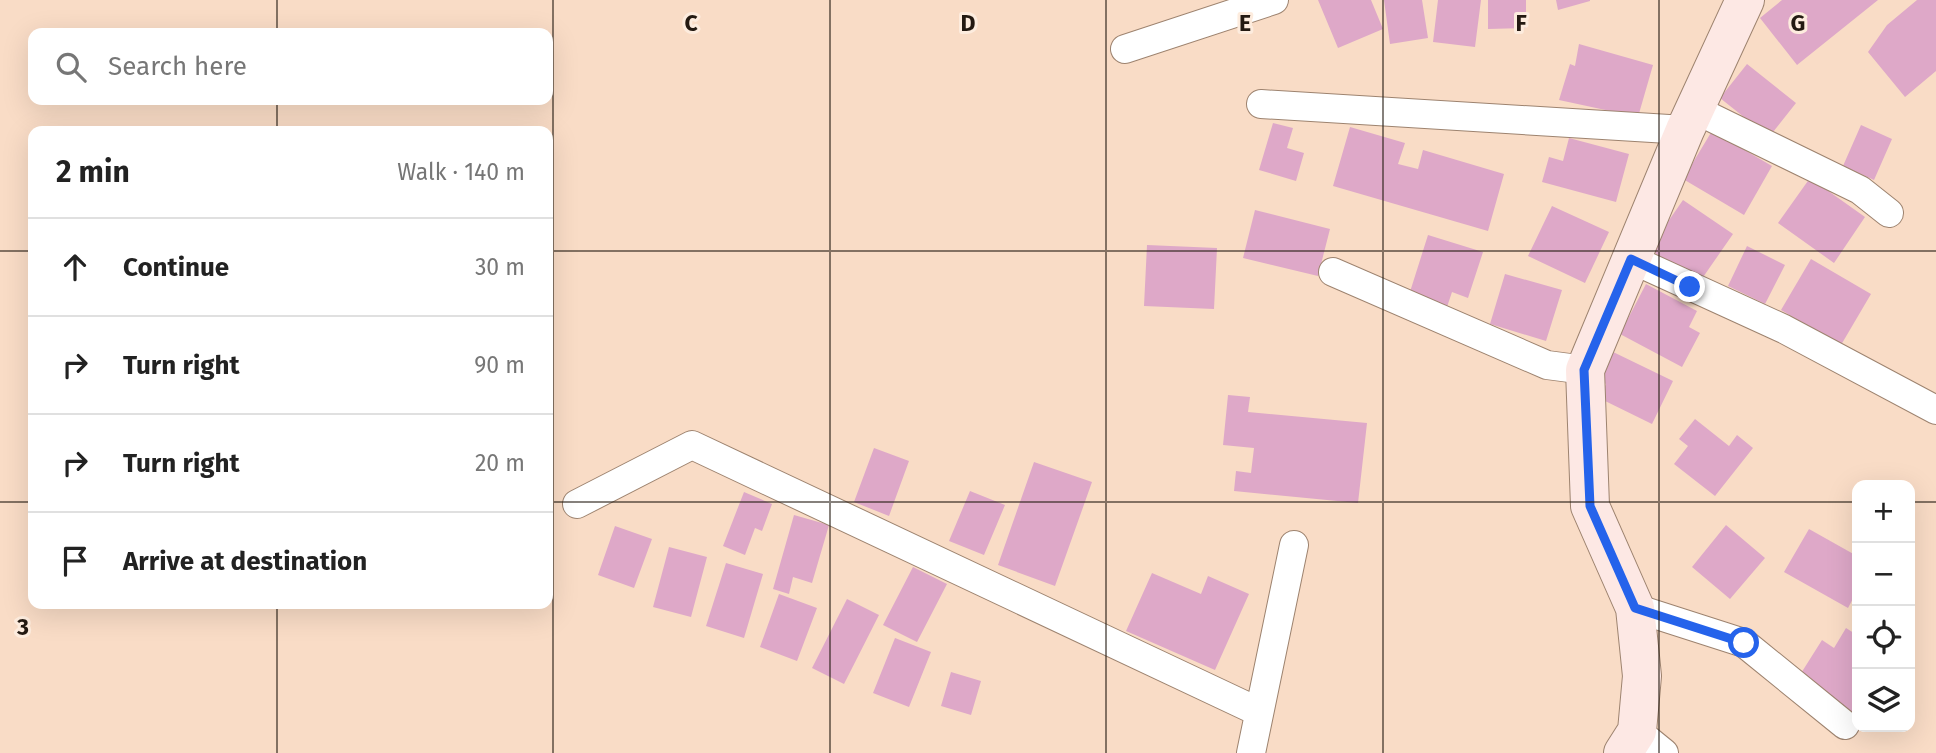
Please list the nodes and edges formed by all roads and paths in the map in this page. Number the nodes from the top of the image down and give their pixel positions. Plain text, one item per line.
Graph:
1 (1274, 0) edge
2 (1745, 0) edge
3 (1125, 49) dead end
4 (1261, 104) dead end
5 (1689, 119) junction
6 (1888, 213) dead end
7 (1631, 259) junction
8 (1333, 272) dead end
9 (1584, 370) junction
10 (1936, 410) edge
11 (577, 504) dead end
12 (1294, 545) dead end
13 (1635, 608) junction
14 (1259, 712) junction
15 (1845, 725) dead end
16 (1641, 746) edge
17 (1251, 753) edge

1 - 3 street
2 - 5 street
4 - 5 street
5 - 6 street
5 - 7 street
7 - 9 street
7 - 10 street
8 - 9 street
9 - 13 street
11 - 14 street
12 - 14 street
13 - 15 street
13 - 16 street
14 - 17 street

